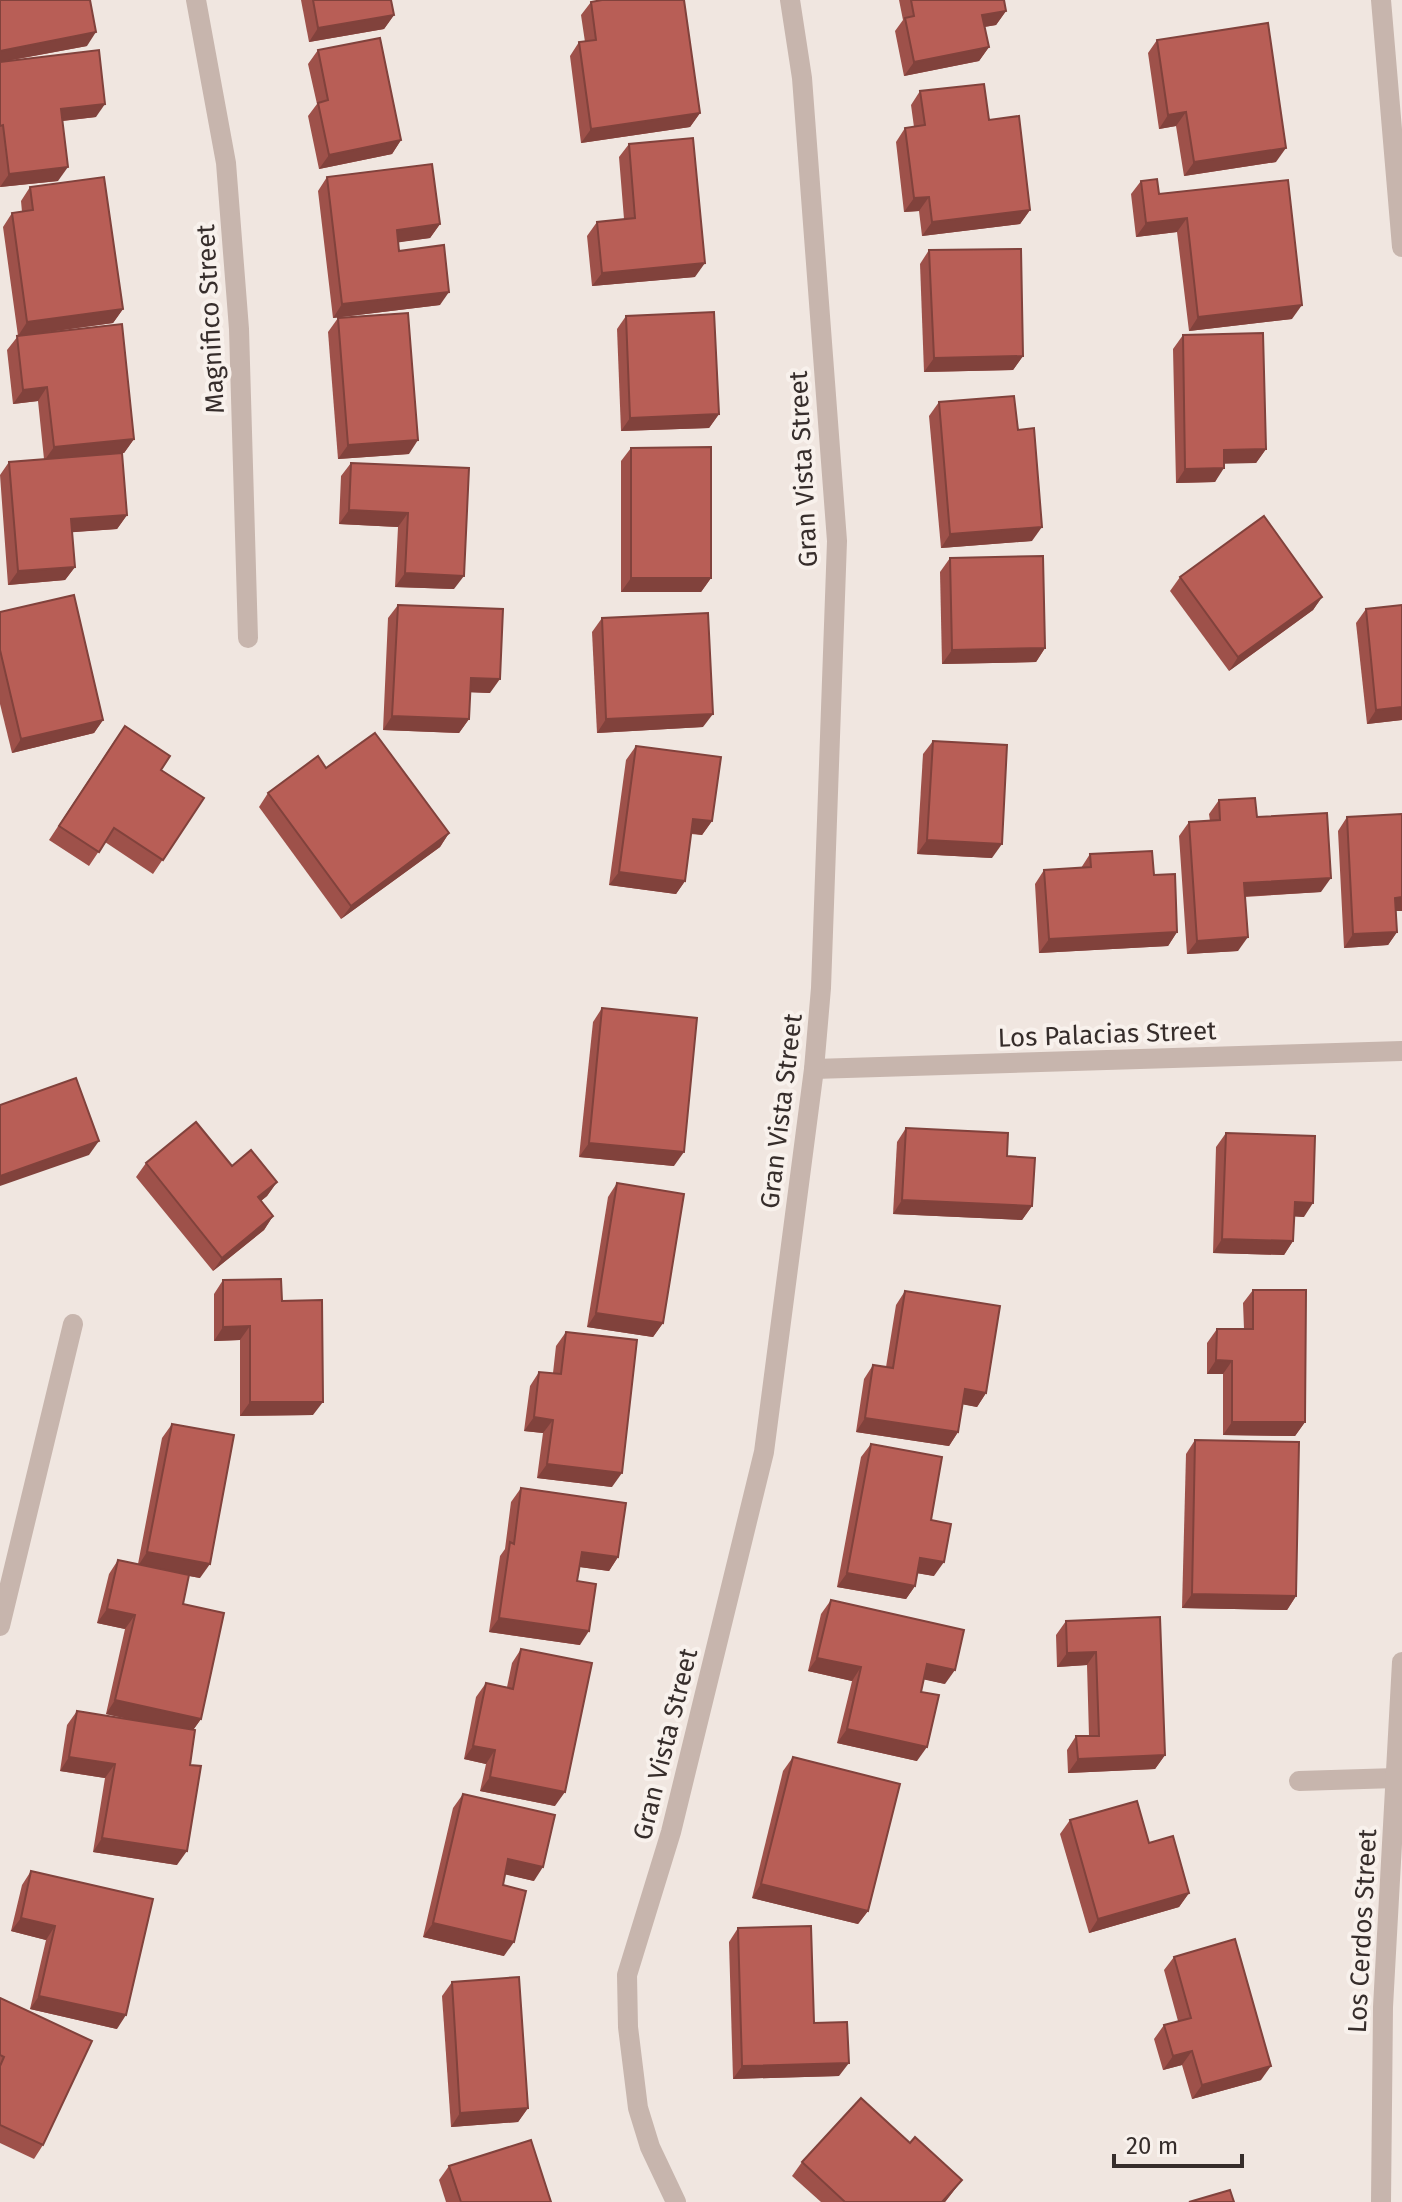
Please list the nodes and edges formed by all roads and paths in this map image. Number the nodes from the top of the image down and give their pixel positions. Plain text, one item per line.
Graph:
1 (196, 0) edge
2 (790, 0) edge
3 (1381, 0) edge
4 (1402, 247) edge
5 (248, 638) dead end
6 (1402, 1051) edge
7 (814, 1069) junction
8 (73, 1324) dead end
9 (0, 1626) edge
10 (1402, 1662) edge
11 (1396, 1778) junction
12 (1299, 1781) dead end
13 (676, 2202) edge
14 (1381, 2202) edge

1 - 5 street, Magnifico Street
2 - 7 street, Gran Vista Street
3 - 4 street
6 - 7 street, Los Palacias Street
7 - 13 street, Gran Vista Street
8 - 9 street
10 - 11 street, Los Cerdos Street
11 - 12 street
11 - 14 street, Los Cerdos Street

